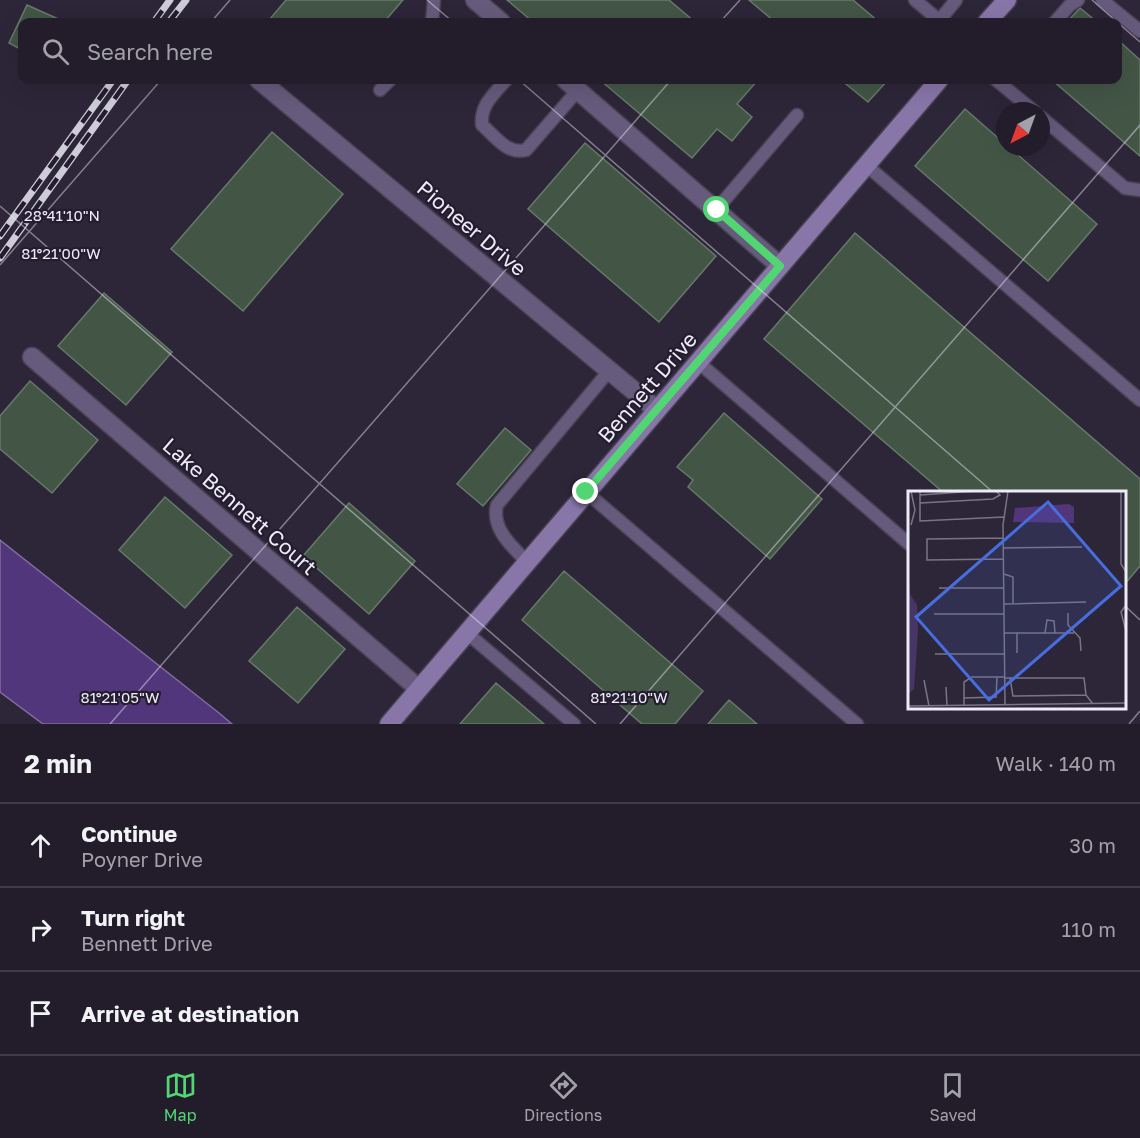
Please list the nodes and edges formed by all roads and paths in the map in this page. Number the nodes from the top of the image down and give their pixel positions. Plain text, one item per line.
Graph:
1 (434, 0) edge
2 (475, 0) edge
3 (915, 0) edge
4 (956, 0) edge
5 (1007, 0) edge
6 (1078, 0) edge
7 (1102, 0) edge
8 (432, 18) edge
9 (496, 18) edge
10 (935, 18) edge
11 (943, 18) edge
12 (991, 18) edge
13 (1058, 18) edge
14 (1140, 31) edge
15 (264, 84) edge
16 (386, 84) edge
17 (502, 84) edge
18 (936, 84) edge
19 (1005, 84) edge
20 (572, 85) edge
21 (380, 90) dead end
22 (1024, 102) edge
23 (796, 115) dead end
24 (1050, 125) edge
25 (866, 165) junction
26 (1140, 190) edge
27 (717, 210) junction
28 (780, 266) junction
29 (32, 357) dead end
30 (698, 362) junction
31 (609, 371) junction
32 (1140, 400) edge
33 (657, 410) junction
34 (586, 492) junction
35 (908, 543) edge
36 (527, 562) junction
37 (467, 633) junction
38 (419, 688) junction
39 (389, 724) edge
40 (574, 724) edge
41 (857, 724) edge

1 - 8 lane
2 - 9 street
3 - 10 lane
4 - 11 lane
5 - 12 street
6 - 13 lane
7 - 14 lane
15 - 31 street, Pioneer Drive
16 - 21 lane
17 - 20 lane
18 - 25 street, Bennett Drive
19 - 22 lane
20 - 27 street
23 - 27 lane
24 - 26 lane
25 - 28 street, Bennett Drive
25 - 32 lane
27 - 28 street
28 - 30 street, Bennett Drive
29 - 38 street, Lake Bennett Court
30 - 33 street, Bennett Drive
30 - 35 lane
31 - 33 street, Pioneer Drive
31 - 36 lane
33 - 34 street, Bennett Drive
34 - 36 street, Bennett Drive
34 - 41 lane
36 - 37 street, Bennett Drive
37 - 38 street, Bennett Drive
37 - 40 lane
38 - 39 street, Bennett Drive

